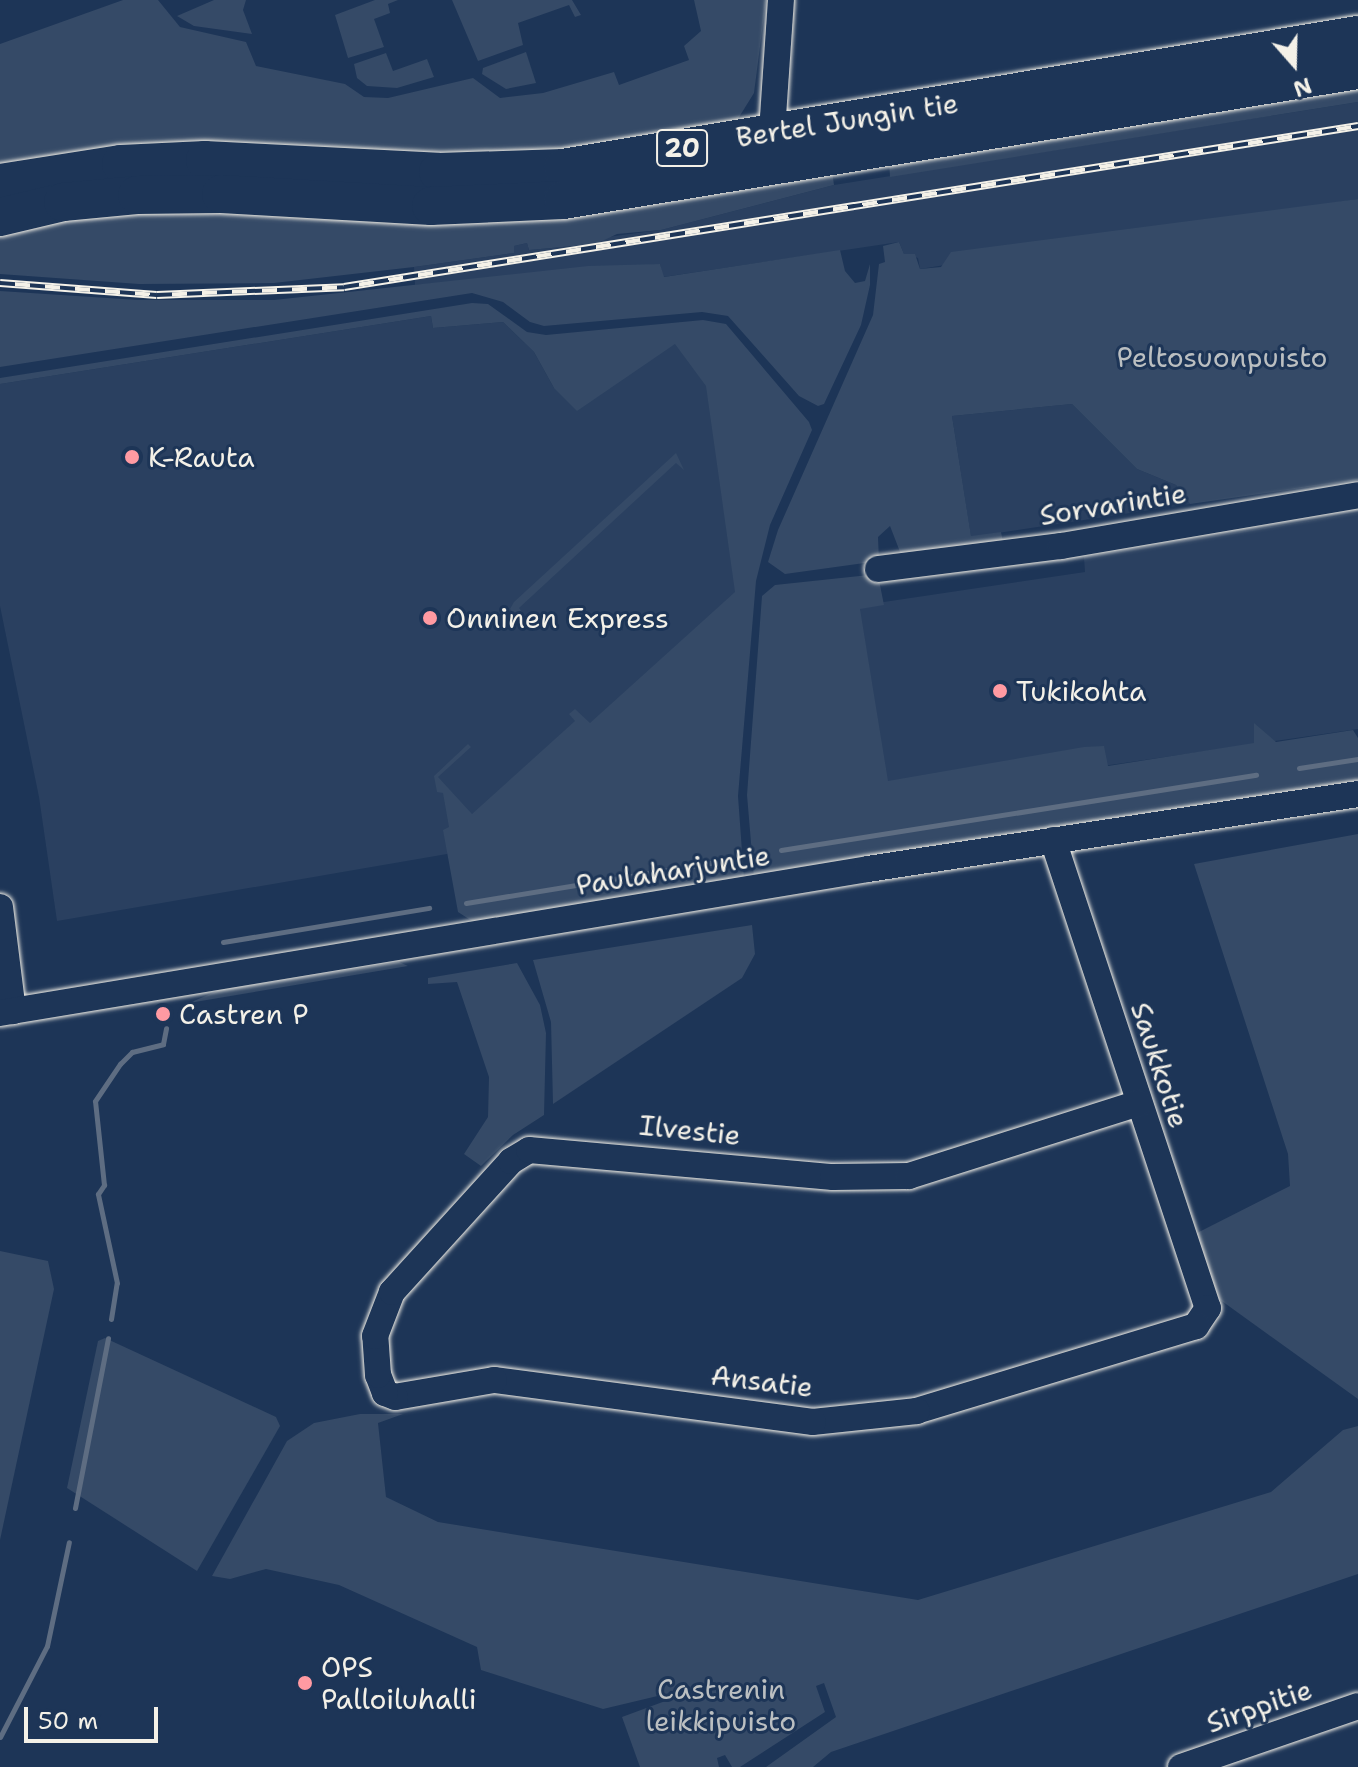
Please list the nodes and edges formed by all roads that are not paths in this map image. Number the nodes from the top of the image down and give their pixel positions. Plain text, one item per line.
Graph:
1 (781, 0) edge
2 (1358, 35) edge
3 (1358, 70) edge
4 (771, 150) junction
5 (0, 183) edge
6 (0, 217) edge
7 (1358, 495) edge
8 (878, 569) dead end
9 (1358, 794) edge
10 (1053, 840) junction
11 (0, 907) edge
12 (7, 1012) edge
13 (1139, 1103) junction
14 (1208, 1308) joint
15 (385, 1393) joint
16 (1358, 1706) edge
17 (1181, 1767) edge

1 - 4 street
2 - 4 highway, Bertel Jungin tie / 20
3 - 4 highway, Bertel Jungin tie / 20
4 - 5 highway, Bertel Jungin tie / 20
4 - 6 highway, Bertel Jungin tie / 20
7 - 8 street, Sorvarintie
9 - 10 street, Paulaharjuntie
10 - 12 street, Paulaharjuntie
10 - 13 street, Saukkotie
11 - 12 street
13 - 14 street, Saukkotie
13 - 15 street, Ilvestie
14 - 15 street, Ansatie
16 - 17 street, Sirppitie

